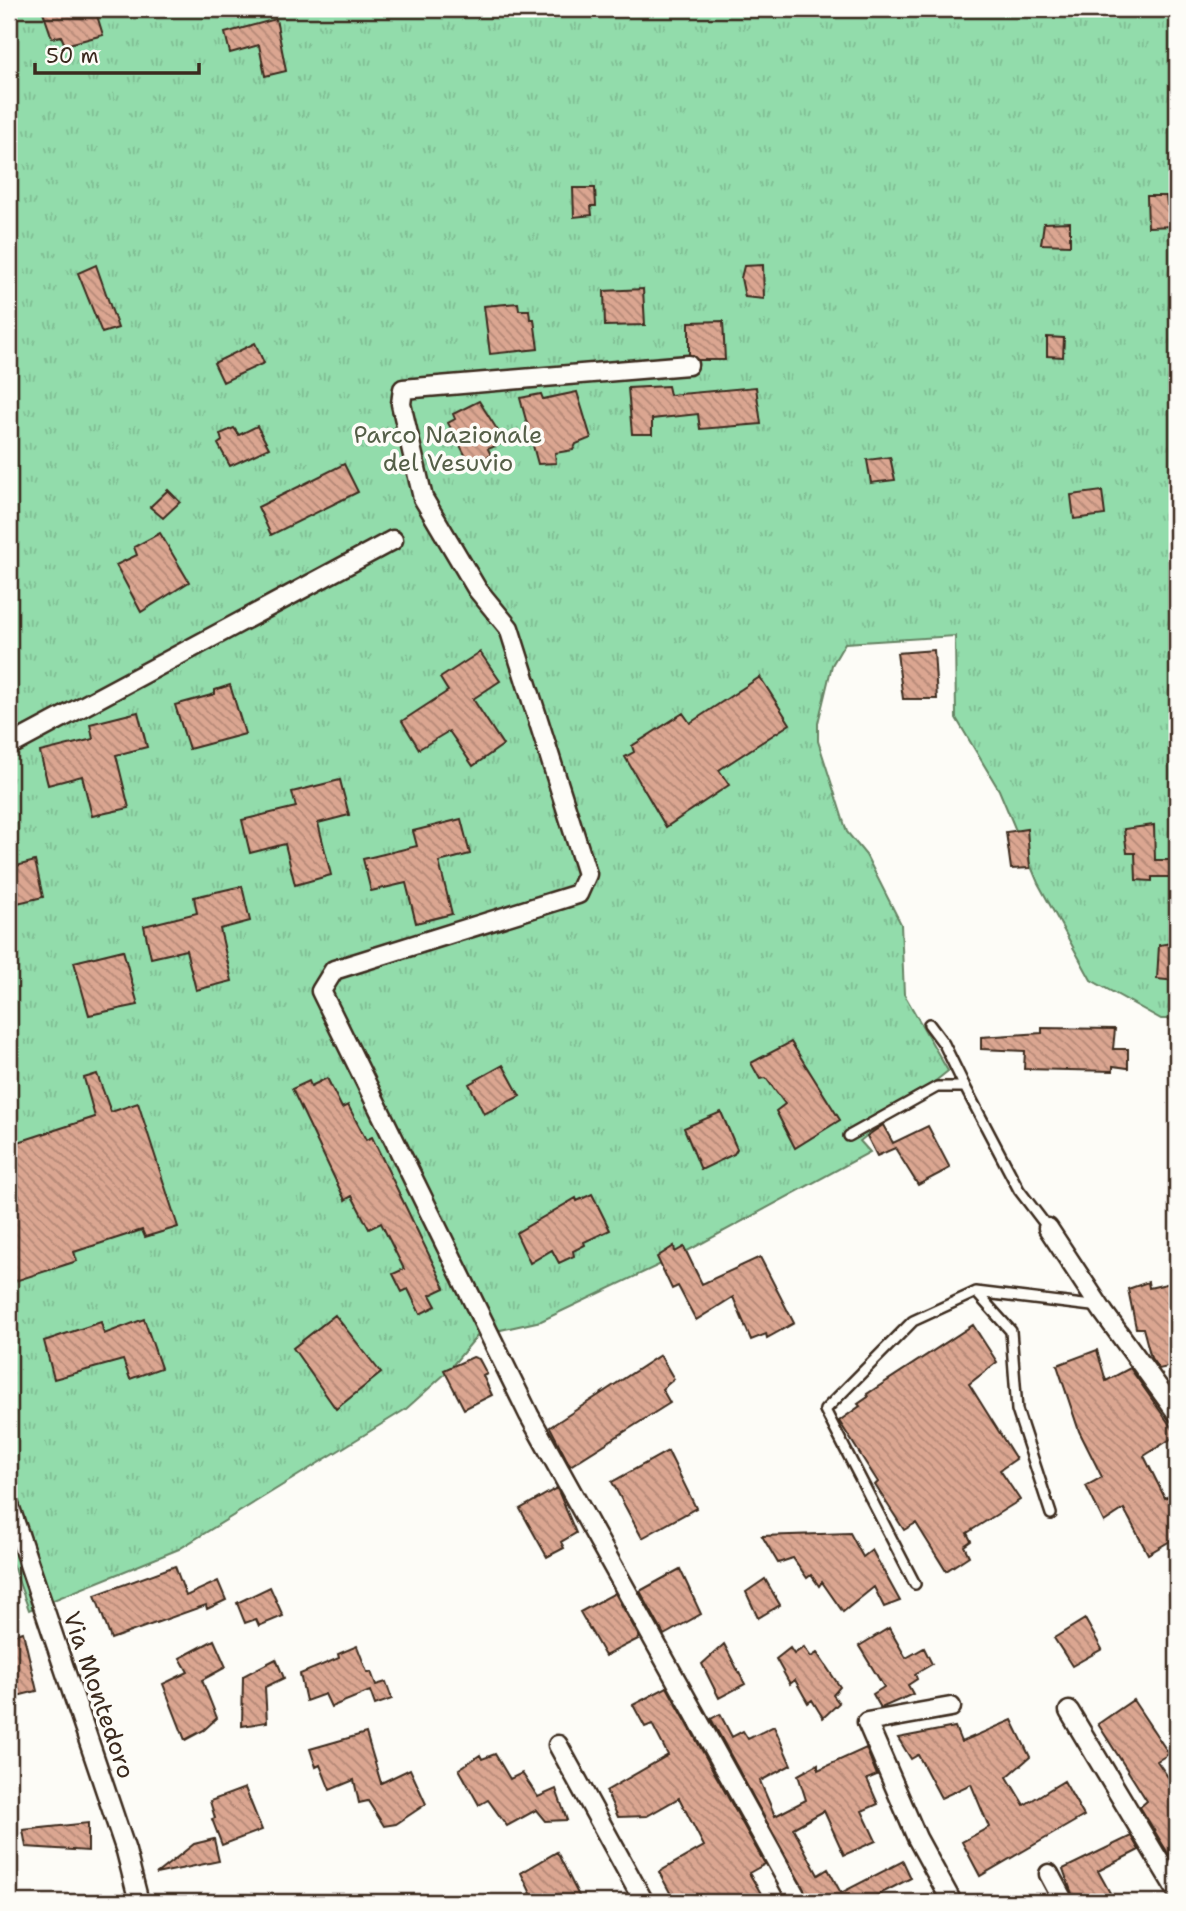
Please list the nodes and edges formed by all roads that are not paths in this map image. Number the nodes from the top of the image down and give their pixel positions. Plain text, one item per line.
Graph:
1 (688, 365) dead end
2 (393, 540) dead end
3 (9, 746) edge
4 (929, 1024) dead end
5 (965, 1087) junction
6 (849, 1136) dead end
7 (1048, 1228) joint
8 (976, 1292) junction
9 (1100, 1307) junction
10 (1177, 1413) edge
11 (9, 1505) edge
12 (1051, 1514) dead end
13 (915, 1584) dead end
14 (951, 1707) dead end
15 (1069, 1711) dead end
16 (558, 1745) dead end
17 (1049, 1874) dead end
18 (1177, 1891) edge
19 (139, 1902) edge
20 (644, 1902) edge
21 (799, 1902) edge
22 (952, 1902) edge
23 (1064, 1902) edge

1 - 21 street
2 - 3 street
4 - 5 lane
5 - 6 lane
5 - 7 lane
7 - 9 street
8 - 9 lane
8 - 12 lane
8 - 13 lane
9 - 10 street
11 - 19 street, Via Montedoro
14 - 22 street
15 - 18 street
16 - 20 street
17 - 23 street

